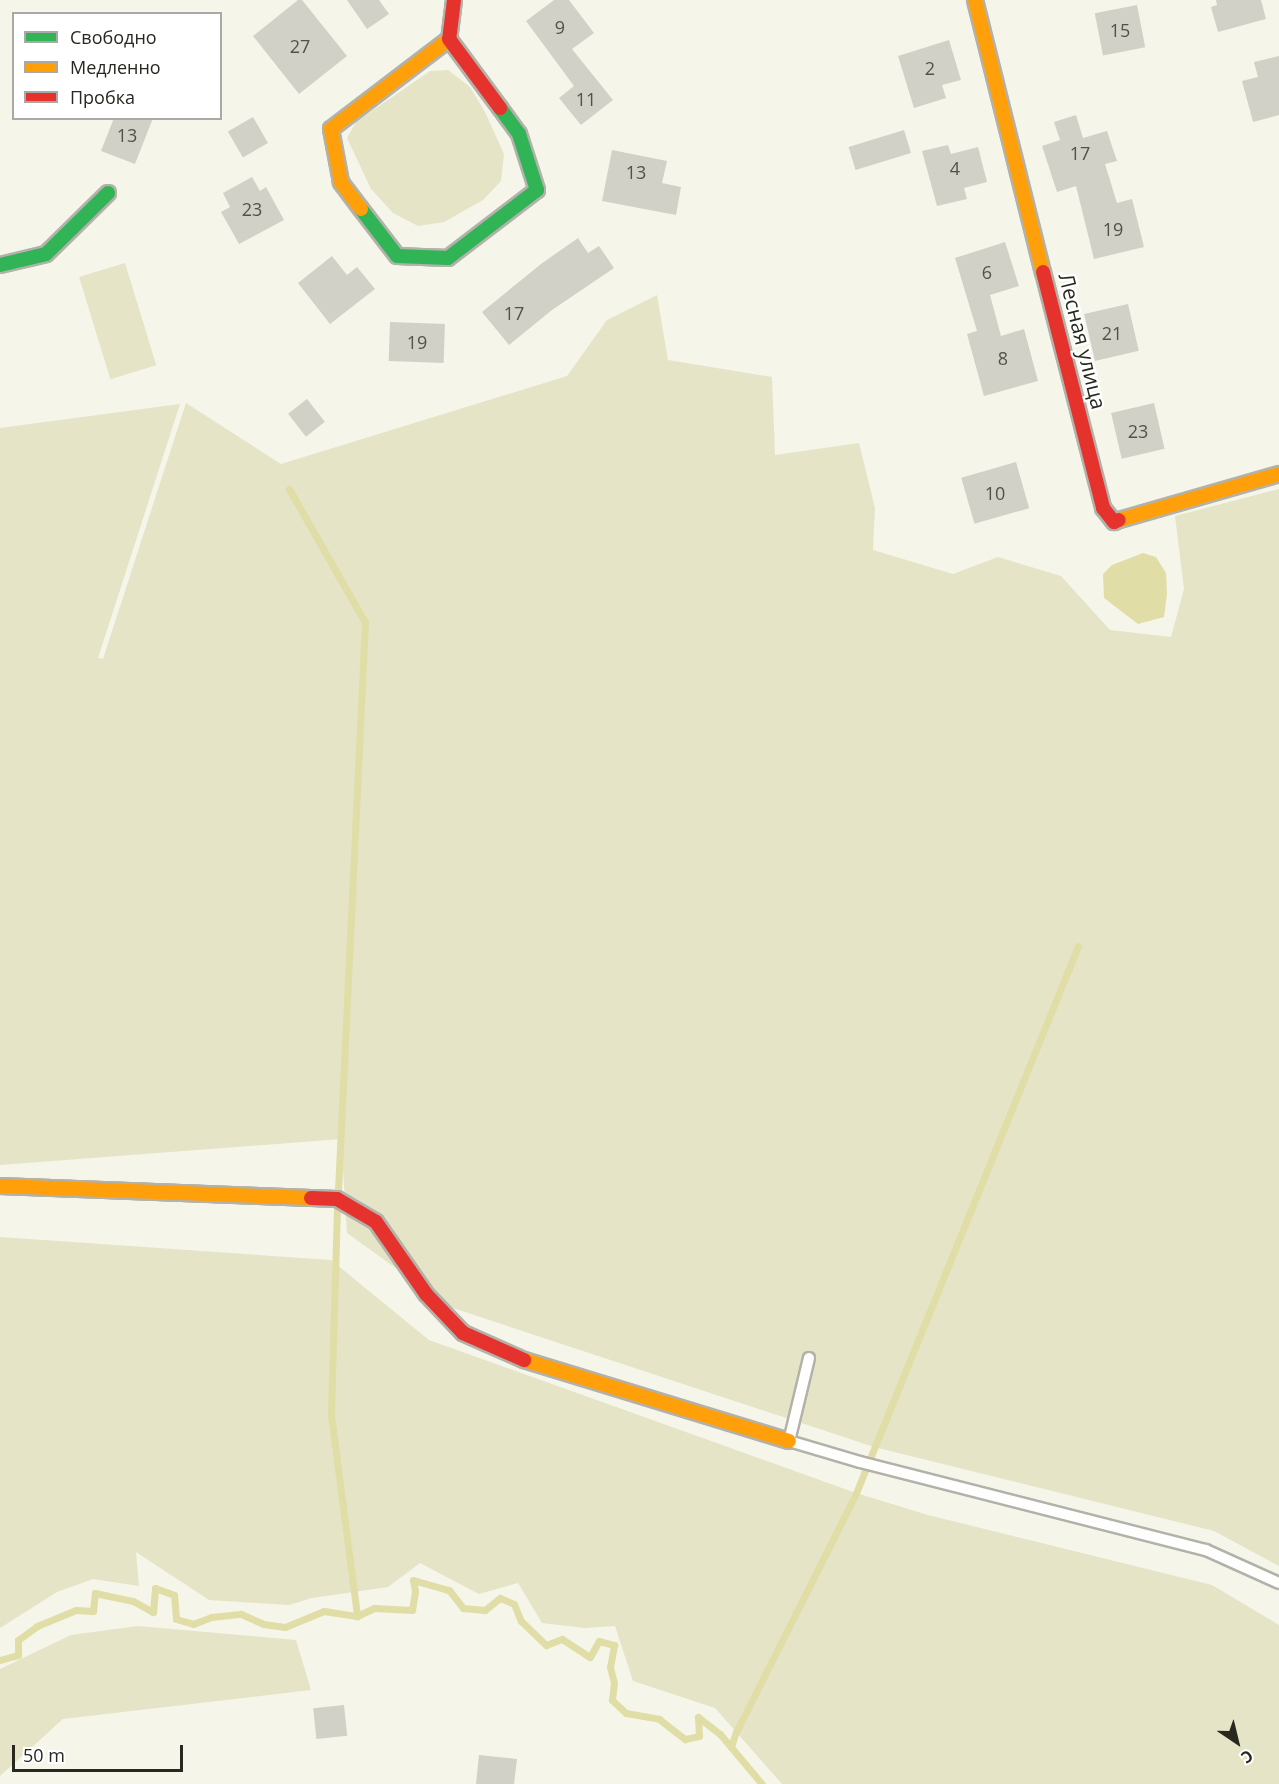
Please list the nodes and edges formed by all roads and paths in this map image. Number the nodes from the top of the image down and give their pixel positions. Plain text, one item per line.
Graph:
1 (454, 0) edge
2 (975, 0) edge
3 (449, 39) junction
4 (108, 193) dead end
5 (0, 265) edge
6 (1279, 474) edge
7 (0, 1186) edge
8 (808, 1358) dead end
9 (789, 1441) junction
10 (1279, 1583) edge

1 - 3 street
2 - 6 street, Лесная улица
3 - 3 street
4 - 5 street
7 - 9 street
8 - 9 lane
9 - 10 lane

